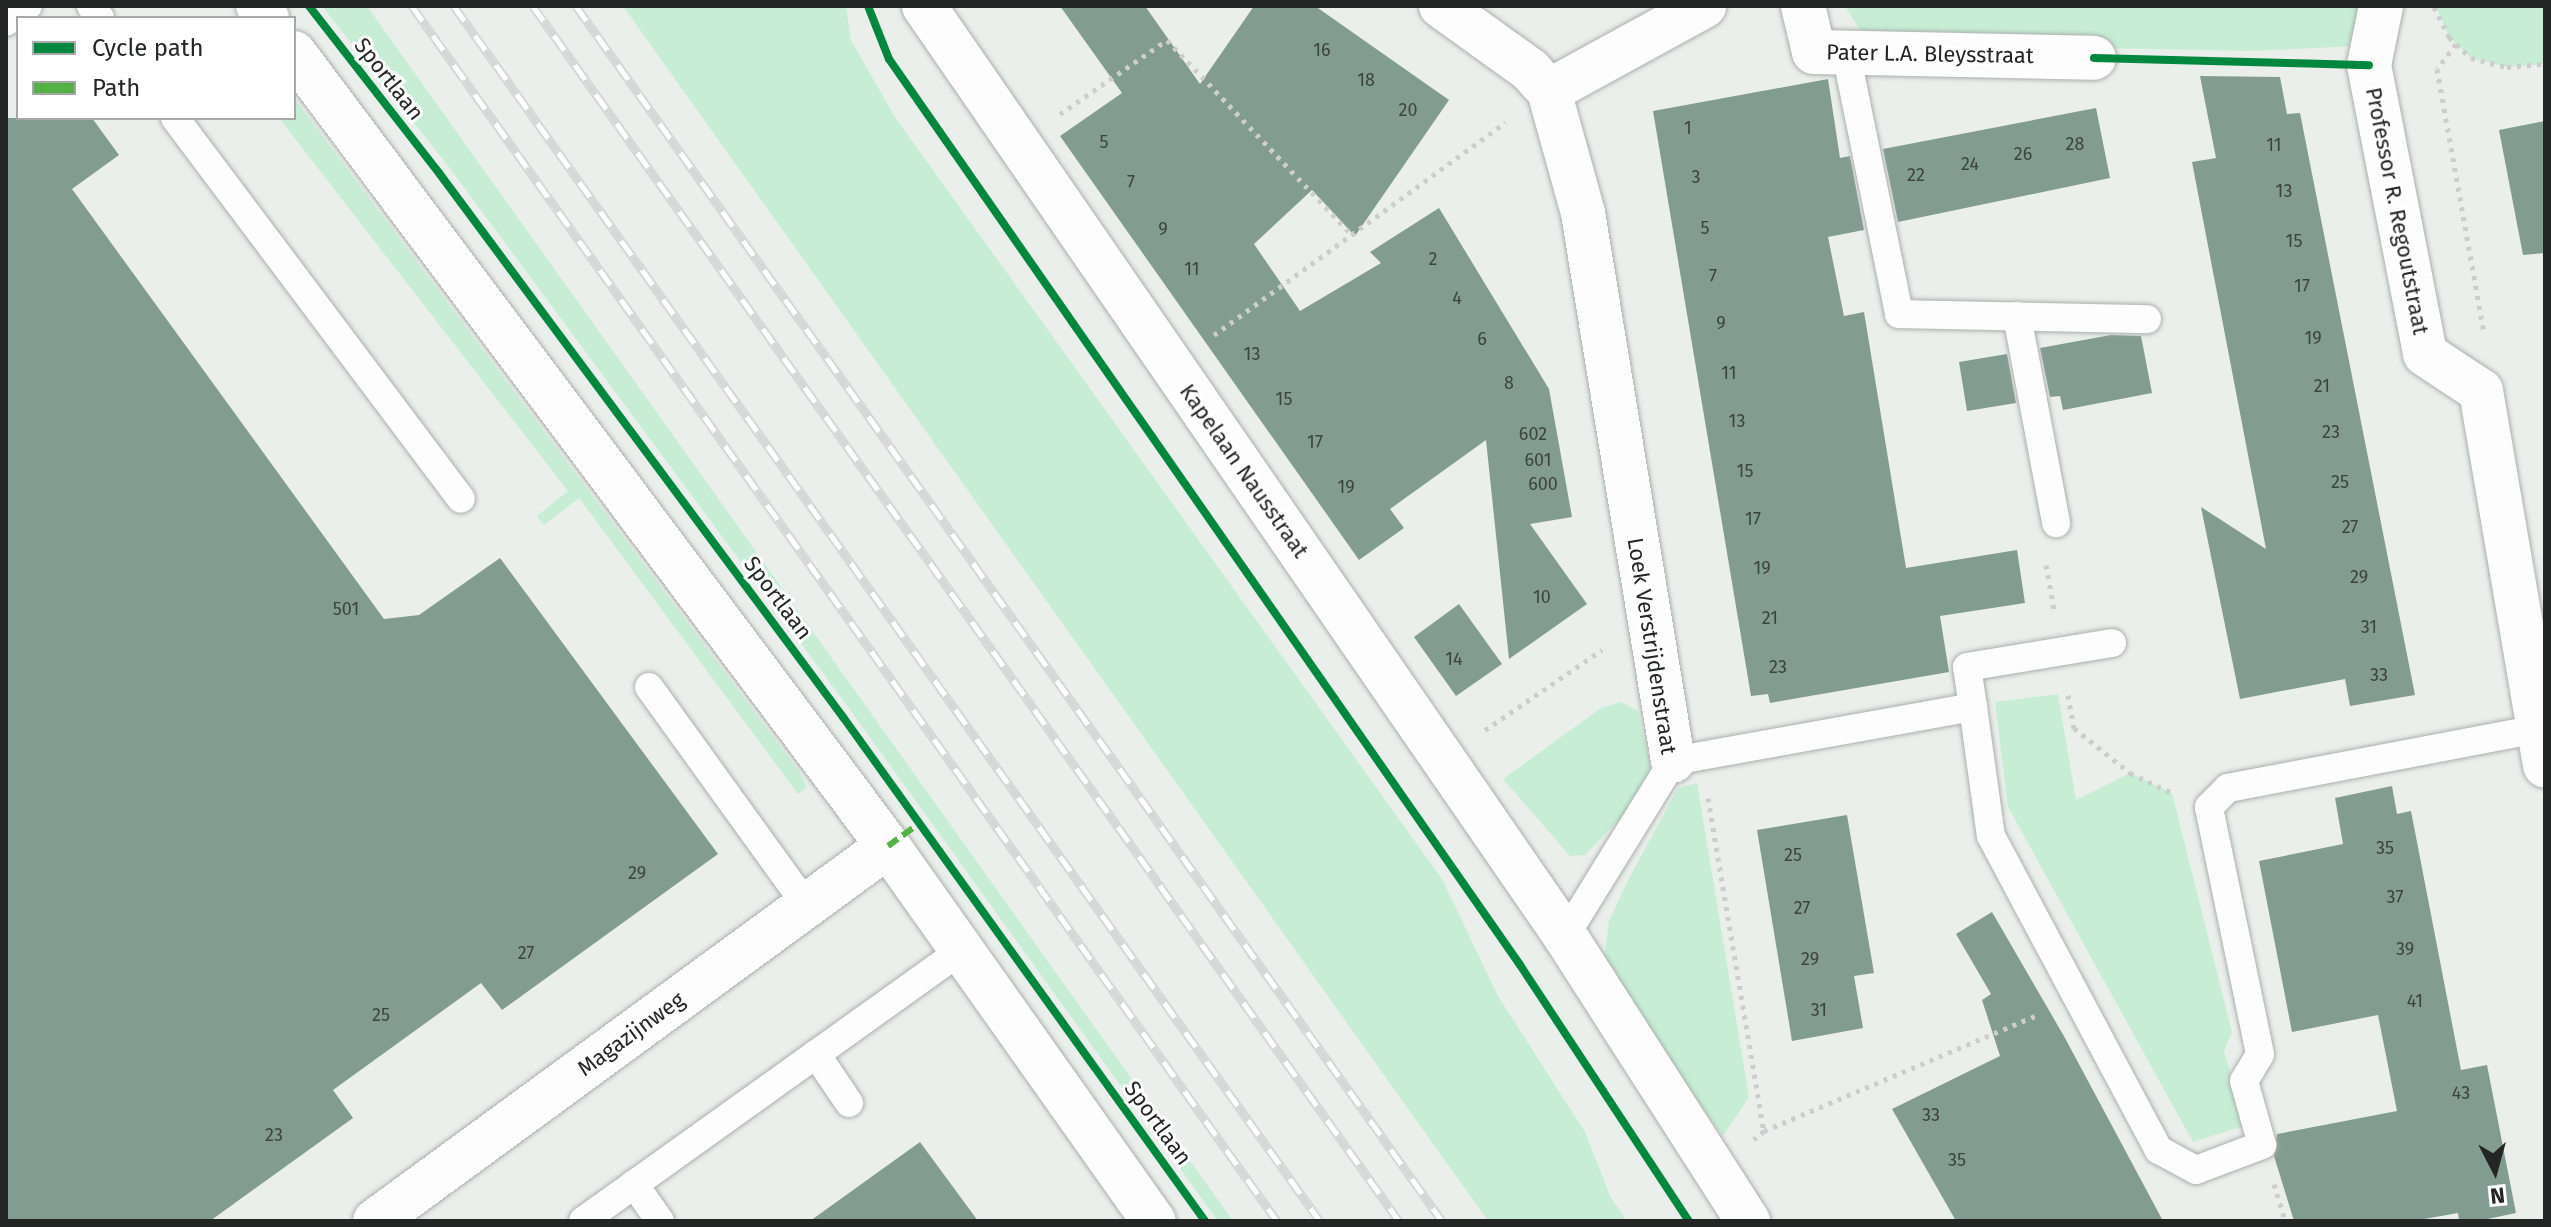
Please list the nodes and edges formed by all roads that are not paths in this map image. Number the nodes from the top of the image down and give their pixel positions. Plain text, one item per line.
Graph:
1 (28, 6) edge
2 (924, 6) edge
3 (1441, 6) edge
4 (1704, 6) edge
5 (1803, 6) edge
6 (2381, 6) edge
7 (6, 22) edge
8 (1846, 53) junction
9 (296, 56) edge
10 (2094, 58) dead end
11 (1549, 91) junction
12 (177, 120) edge
13 (2017, 316) junction
14 (2147, 319) dead end
15 (461, 499) dead end
16 (2056, 523) road end
17 (2112, 643) dead end
18 (649, 687) dead end
19 (1973, 707) junction
20 (2541, 748) edge
21 (1687, 758) junction
22 (888, 846) junction
23 (807, 906) junction
24 (1565, 936) junction
25 (961, 950) junction
26 (816, 1054) junction
27 (849, 1103) dead end
28 (634, 1184) junction
29 (375, 1221) edge
30 (583, 1221) edge
31 (660, 1221) edge
32 (1154, 1221) edge
33 (1748, 1221) edge

1 - 7 lane
2 - 24 street, Kapelaan Nausstraat
3 - 11 street
4 - 11 street
5 - 8 street, Pater L.A. Bleysstraat
6 - 20 street, Professor R. Regoutstraat
8 - 10 street, Pater L.A. Bleysstraat
8 - 13 lane
9 - 22 street
11 - 21 street, Loek Verstrijdenstraat
12 - 15 lane
13 - 14 lane
13 - 16 lane
17 - 19 lane
18 - 23 lane
19 - 20 lane
19 - 21 lane
21 - 24 lane, Loek Verstrijdenstraat
22 - 23 street, Magazijnweg
22 - 25 street
23 - 29 street, Magazijnweg
24 - 33 street
25 - 26 lane
25 - 32 street
26 - 27 lane
26 - 28 lane
28 - 30 lane
28 - 31 lane

